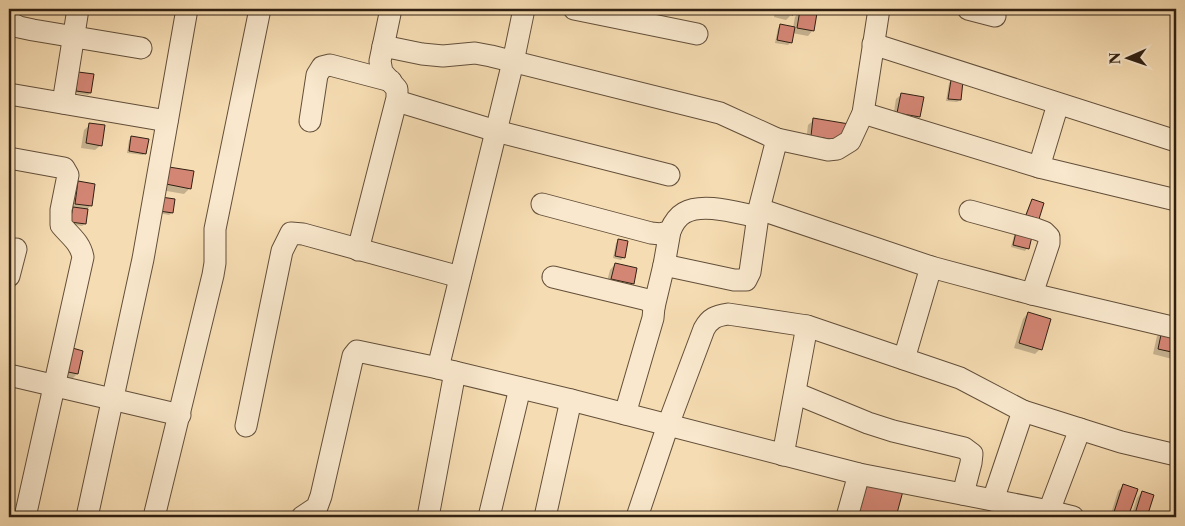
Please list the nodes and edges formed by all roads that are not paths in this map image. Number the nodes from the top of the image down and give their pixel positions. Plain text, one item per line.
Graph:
1 (78, 9) edge
2 (187, 9) edge
3 (260, 9) edge
4 (391, 9) edge
5 (524, 9) edge
6 (574, 9) edge
7 (968, 9) edge
8 (874, 10) edge
9 (995, 16) dead end
10 (9, 22) edge
11 (697, 34) dead end
12 (74, 37) junction
13 (872, 44) junction
14 (383, 46) junction
15 (141, 48) dead end
16 (513, 62) junction
17 (394, 91) junction
18 (9, 94) edge
19 (63, 103) junction
20 (1058, 104) junction
21 (863, 113) junction
22 (167, 121) junction
23 (310, 121) dead end
24 (496, 131) junction
25 (777, 139) junction
26 (1176, 141) edge
27 (9, 158) edge
28 (1039, 167) junction
29 (668, 176) dead end
30 (1176, 200) edge
31 (542, 204) dead end
32 (970, 211) dead end
33 (758, 213) junction
34 (670, 231) junction
35 (16, 248) dead end
36 (358, 250) junction
37 (664, 265) junction
38 (931, 267) junction
39 (9, 276) edge
40 (553, 276) dead end
41 (460, 277) junction
42 (1032, 294) junction
43 (654, 307) junction
44 (807, 326) junction
45 (1176, 328) edge
46 (904, 359) junction
47 (446, 370) junction
48 (9, 375) edge
49 (53, 386) junction
50 (520, 388) junction
51 (795, 393) junction
52 (113, 398) junction
53 (571, 400) junction
54 (1023, 411) junction
55 (625, 414) junction
56 (180, 415) junction
57 (668, 425) junction
58 (246, 426) dead end
59 (1080, 429) junction
60 (783, 455) junction
61 (1176, 455) edge
62 (859, 474) junction
63 (963, 494) junction
64 (993, 500) junction
65 (1049, 510) junction
66 (25, 517) edge
67 (87, 517) edge
68 (154, 517) edge
69 (302, 517) edge
70 (428, 517) edge
71 (489, 517) edge
72 (545, 517) edge
73 (637, 517) edge
74 (847, 517) edge
75 (1073, 517) edge

1 - 12 street
2 - 22 street
3 - 56 street
4 - 14 street
5 - 16 street
6 - 11 street
7 - 9 street
8 - 13 street
10 - 12 street
12 - 15 street
12 - 19 street
13 - 20 street
13 - 21 street
14 - 16 street
14 - 17 street
16 - 24 street
16 - 25 street
17 - 23 street
17 - 24 street
17 - 36 street
18 - 19 street
19 - 22 street
20 - 26 street
20 - 28 street
21 - 25 street
21 - 28 street
22 - 52 street
24 - 29 street
24 - 41 street
25 - 33 street
27 - 49 street
28 - 30 street
31 - 34 street
32 - 42 street
33 - 34 street
33 - 37 street
33 - 38 street
34 - 37 street
35 - 39 street
36 - 41 street
36 - 58 street
37 - 43 street
38 - 42 street
38 - 46 street
40 - 43 street
41 - 47 street
42 - 45 street
43 - 55 street
44 - 46 street
44 - 51 street
44 - 57 street
46 - 54 street
47 - 50 street
47 - 69 street
47 - 70 street
48 - 49 street
49 - 52 street
49 - 66 street
50 - 53 street
50 - 71 street
51 - 60 street
51 - 63 street
52 - 56 street
52 - 67 street
53 - 55 street
53 - 72 street
54 - 59 street
54 - 64 street
55 - 57 street
56 - 68 street
57 - 60 street
57 - 73 street
59 - 61 street
59 - 65 street
60 - 62 street
62 - 63 street
62 - 74 street
63 - 64 street
64 - 65 street
65 - 75 street

